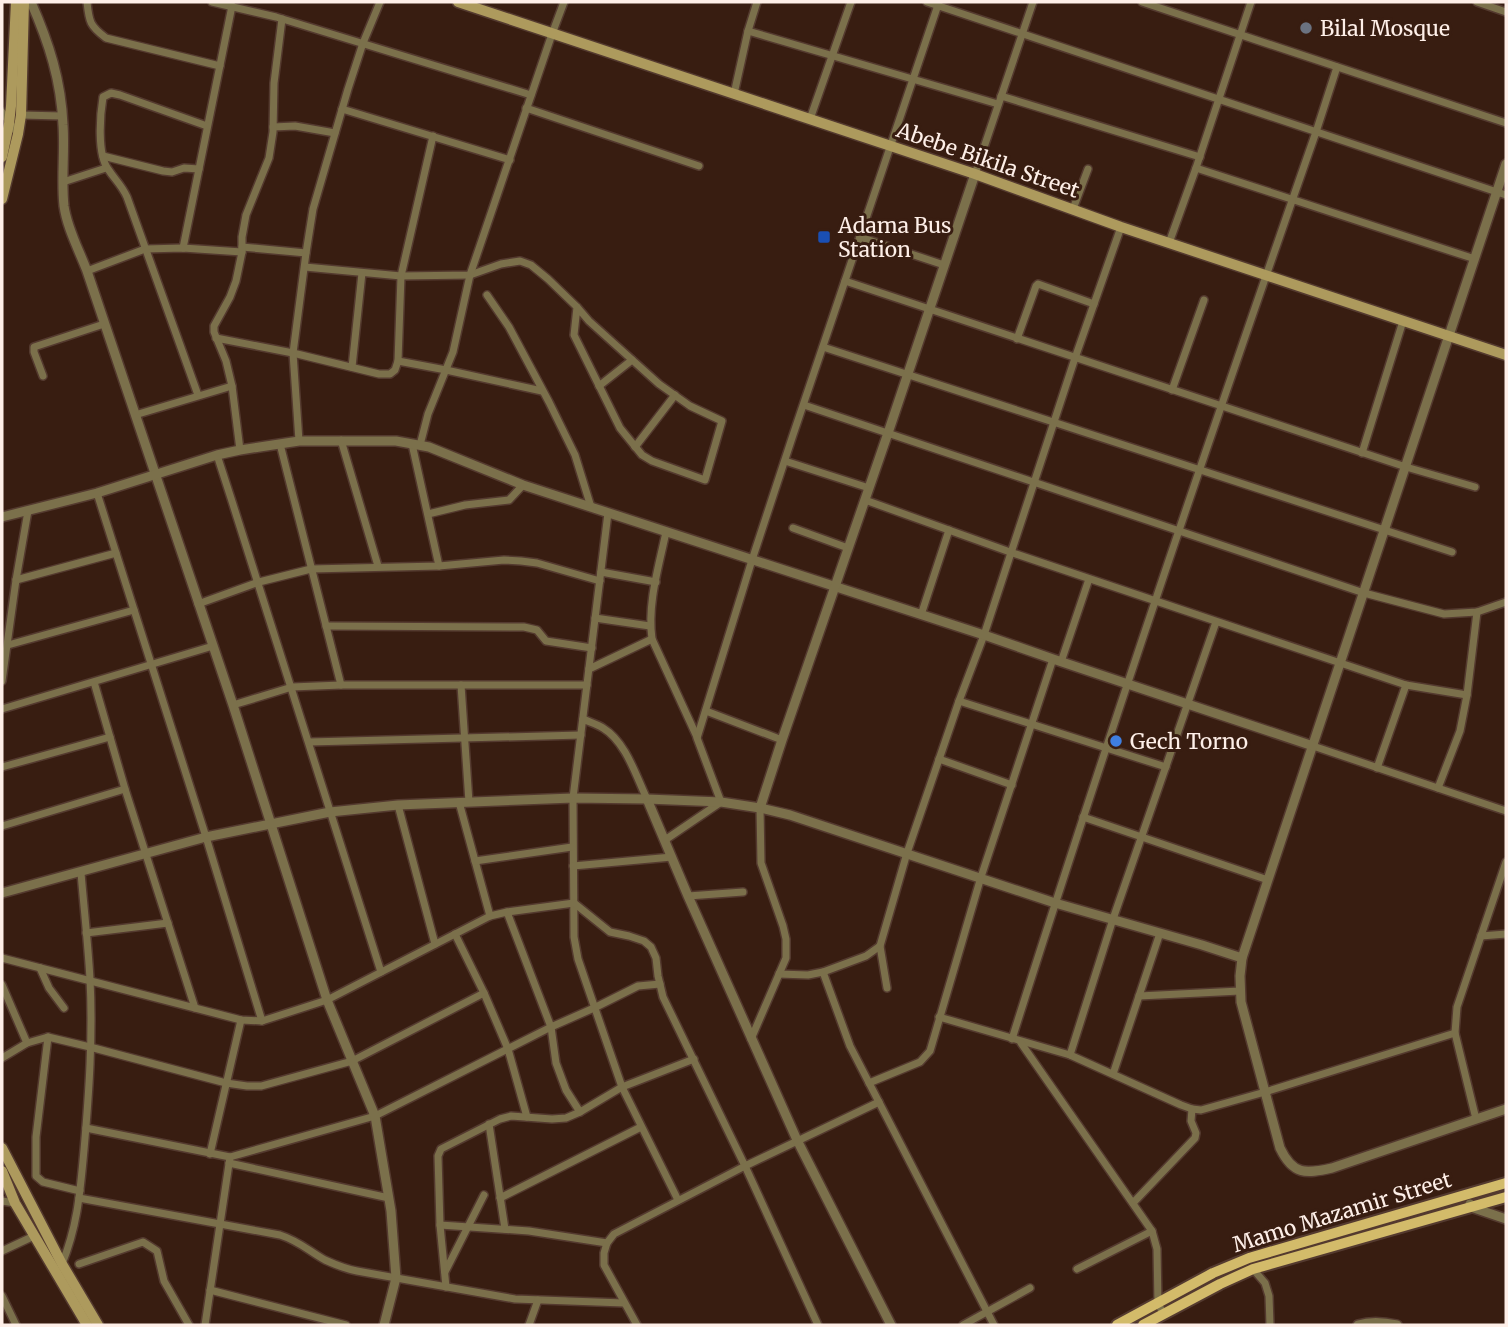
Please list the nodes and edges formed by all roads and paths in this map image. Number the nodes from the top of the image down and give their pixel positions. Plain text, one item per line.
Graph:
1 (16, 2) edge
2 (24, 2) edge
3 (31, 2) edge
4 (87, 2) edge
5 (212, 2) edge
6 (380, 2) edge
7 (458, 2) edge
8 (564, 2) edge
9 (757, 2) edge
10 (851, 2) edge
11 (927, 2) edge
12 (1033, 2) edge
13 (1142, 2) edge
14 (1251, 2) edge
15 (1477, 2) edge
16 (228, 4) edge
17 (939, 4) edge
18 (1506, 12) edge
19 (282, 19) junction
20 (748, 31) junction
21 (552, 34) junction
22 (1022, 34) junction
23 (1240, 34) junction
24 (363, 43) junction
25 (832, 55) junction
26 (220, 66) junction
27 (1336, 67) junction
28 (914, 78) junction
29 (734, 94) junction
30 (531, 95) junction
31 (1219, 99) junction
32 (1000, 100) junction
33 (526, 108) junction
34 (342, 109) junction
35 (2, 112) edge
36 (21, 115) junction
37 (62, 116) junction
38 (810, 120) junction
39 (9, 124) junction
40 (1506, 124) edge
41 (207, 126) junction
42 (273, 127) junction
43 (1316, 132) junction
44 (335, 133) junction
45 (18, 134) junction
46 (433, 136) junction
47 (891, 146) junction
48 (103, 156) junction
49 (2, 157) edge
50 (1200, 157) junction
51 (510, 160) junction
52 (1506, 164) edge
53 (699, 166) dead end
54 (106, 168) junction
55 (1196, 168) junction
56 (199, 169) junction
57 (1087, 169) dead end
58 (975, 174) junction
59 (63, 181) junction
60 (1502, 194) edge
61 (2, 199) edge
62 (1292, 200) junction
63 (1073, 209) junction
64 (1121, 227) junction
65 (860, 237) junction
66 (1168, 243) junction
67 (183, 248) junction
68 (145, 249) junction
69 (242, 250) junction
70 (306, 253) junction
71 (1475, 259) junction
72 (944, 265) junction
73 (305, 267) junction
74 (87, 271) junction
75 (362, 273) junction
76 (1266, 274) junction
77 (470, 275) junction
78 (401, 276) junction
79 (845, 281) junction
80 (487, 295) dead end
81 (1204, 300) dead end
82 (1094, 304) junction
83 (578, 307) junction
84 (929, 309) junction
85 (1403, 321) junction
86 (104, 324) junction
87 (1449, 336) junction
88 (216, 338) junction
89 (1017, 339) junction
90 (823, 347) junction
91 (293, 353) junction
92 (1506, 355) edge
93 (1075, 358) junction
94 (632, 360) junction
95 (398, 361) junction
96 (352, 367) junction
97 (446, 370) junction
98 (908, 374) junction
99 (43, 376) dead end
100 (232, 386) junction
101 (599, 386) junction
102 (1172, 390) junction
103 (542, 391) junction
104 (198, 395) junction
105 (675, 395) junction
106 (804, 405) junction
107 (1220, 406) junction
108 (135, 415) junction
109 (1054, 422) junction
110 (888, 433) junction
111 (341, 440) junction
112 (299, 441) junction
113 (280, 444) junction
114 (416, 445) junction
115 (635, 447) junction
116 (240, 450) junction
117 (1362, 453) junction
118 (217, 455) junction
119 (785, 461) junction
120 (1406, 467) junction
121 (1199, 469) junction
122 (156, 476) junction
123 (1034, 482) junction
124 (523, 485) junction
125 (1475, 487) dead end
126 (869, 488) junction
127 (97, 493) junction
128 (865, 500) junction
129 (591, 507) junction
130 (28, 511) junction
131 (608, 513) junction
132 (428, 514) junction
133 (2, 517) edge
134 (793, 528) dead end
135 (949, 530) junction
136 (1178, 530) junction
137 (1385, 530) junction
138 (666, 532) junction
139 (848, 548) junction
140 (1010, 552) junction
141 (1452, 552) dead end
142 (116, 553) junction
143 (752, 560) junction
144 (378, 566) junction
145 (439, 566) junction
146 (312, 569) junction
147 (601, 572) junction
148 (1088, 579) junction
149 (16, 580) junction
150 (600, 581) junction
151 (258, 582) junction
152 (656, 582) junction
153 (835, 587) junction
154 (1364, 593) junction
155 (1505, 600) edge
156 (1156, 601) junction
157 (198, 604) junction
158 (134, 610) junction
159 (1477, 612) junction
160 (921, 615) junction
161 (595, 618) junction
162 (1216, 622) junction
163 (326, 626) junction
164 (650, 626) junction
165 (984, 635) junction
166 (652, 639) junction
167 (8, 645) junction
168 (213, 646) junction
169 (592, 649) junction
170 (1057, 661) junction
171 (151, 664) junction
172 (1340, 664) junction
173 (589, 669) junction
174 (2, 681) edge
175 (94, 682) junction
176 (1127, 684) junction
177 (341, 685) junction
178 (461, 685) junction
179 (587, 685) junction
180 (1406, 685) junction
181 (292, 687) junction
182 (1467, 695) junction
183 (959, 701) junction
184 (1188, 704) junction
185 (233, 705) junction
186 (2, 709) edge
187 (706, 711) junction
188 (583, 719) junction
189 (1032, 724) junction
190 (581, 735) junction
191 (110, 737) junction
192 (464, 737) junction
193 (697, 738) junction
194 (782, 740) junction
195 (309, 743) junction
196 (1313, 746) junction
197 (1106, 748) junction
198 (939, 760) junction
199 (2, 767) edge
200 (1166, 767) junction
201 (1377, 768) junction
202 (1012, 785) junction
203 (1438, 788) junction
204 (125, 789) junction
205 (573, 798) junction
206 (647, 799) junction
207 (464, 802) junction
208 (721, 802) junction
209 (398, 805) junction
210 (760, 808) junction
211 (1506, 811) edge
212 (330, 812) junction
213 (1083, 817) junction
214 (271, 824) junction
215 (2, 826) edge
216 (206, 837) junction
217 (1141, 837) junction
218 (665, 840) junction
219 (572, 847) junction
220 (907, 853) junction
221 (146, 855) junction
222 (672, 858) junction
223 (475, 861) junction
224 (1506, 862) edge
225 (573, 866) junction
226 (81, 873) junction
227 (981, 877) junction
228 (1268, 880) junction
229 (743, 892) dead end
230 (2, 893) edge
231 (688, 896) junction
232 (574, 903) junction
233 (1055, 903) junction
234 (507, 912) junction
235 (490, 916) junction
236 (1113, 919) junction
237 (168, 923) junction
238 (86, 933) junction
239 (1160, 933) junction
240 (454, 934) junction
241 (1506, 934) edge
242 (1481, 936) junction
243 (435, 944) junction
244 (880, 947) junction
245 (2, 958) edge
246 (1242, 958) junction
247 (40, 968) junction
248 (381, 972) junction
249 (823, 972) junction
250 (779, 974) junction
251 (90, 981) junction
252 (660, 984) junction
253 (2, 985) edge
254 (887, 988) dead end
255 (1240, 990) junction
256 (484, 993) junction
257 (1139, 996) junction
258 (327, 1000) junction
259 (64, 1008) dead end
260 (195, 1008) junction
261 (594, 1008) junction
262 (939, 1017) junction
263 (241, 1020) junction
264 (262, 1021) junction
265 (551, 1027) junction
266 (1455, 1033) junction
267 (48, 1037) junction
268 (751, 1039) junction
269 (1016, 1041) junction
270 (27, 1042) junction
271 (90, 1046) junction
272 (508, 1049) junction
273 (1070, 1055) junction
274 (2, 1058) edge
275 (694, 1059) junction
276 (352, 1061) junction
277 (1113, 1074) junction
278 (226, 1083) junction
279 (869, 1083) junction
280 (622, 1087) junction
281 (1265, 1092) junction
282 (879, 1102) junction
283 (1192, 1109) junction
284 (1506, 1109) edge
285 (580, 1112) junction
286 (375, 1116) junction
287 (527, 1117) junction
288 (1476, 1119) junction
289 (489, 1124) junction
290 (641, 1126) junction
291 (86, 1128) junction
292 (797, 1140) junction
293 (2, 1149) edge
294 (209, 1154) junction
295 (230, 1160) junction
296 (745, 1166) junction
297 (2, 1171) edge
298 (1506, 1183) edge
299 (80, 1194) junction
300 (484, 1195) dead end
301 (1467, 1195) junction
302 (1506, 1197) edge
303 (389, 1198) junction
304 (500, 1198) junction
305 (678, 1200) junction
306 (2, 1201) edge
307 (15, 1203) junction
308 (1133, 1203) junction
309 (1471, 1207) junction
310 (1506, 1219) edge
311 (220, 1224) junction
312 (440, 1226) junction
313 (468, 1227) junction
314 (505, 1229) junction
315 (1152, 1231) junction
316 (34, 1236) junction
317 (607, 1243) junction
318 (2, 1251) edge
319 (62, 1264) junction
320 (79, 1264) dead end
321 (1077, 1269) dead end
322 (1253, 1269) junction
323 (444, 1273) junction
324 (396, 1278) junction
325 (446, 1287) junction
326 (1030, 1288) dead end
327 (210, 1290) junction
328 (2, 1296) edge
329 (538, 1300) junction
330 (625, 1303) junction
331 (1161, 1309) junction
332 (986, 1312) junction
333 (16, 1325) edge
334 (86, 1325) edge
335 (98, 1325) edge
336 (189, 1325) edge
337 (205, 1325) edge
338 (346, 1325) edge
339 (384, 1325) edge
340 (529, 1325) edge
341 (637, 1325) edge
342 (818, 1325) edge
343 (891, 1325) edge
344 (962, 1325) edge
345 (994, 1325) edge
346 (1116, 1325) edge
347 (1143, 1325) edge
348 (1269, 1325) edge
349 (1357, 1325) edge
350 (1397, 1325) edge

1 - 39 main road
2 - 36 main road
3 - 37 street
4 - 26 street
5 - 16 street
6 - 24 street
7 - 21 main road, Abebe Bikila Street
8 - 21 street
9 - 20 street
10 - 25 street
11 - 17 street
12 - 22 street
13 - 23 street
14 - 23 street
15 - 18 street
16 - 19 street
16 - 26 street
17 - 22 street
17 - 28 street
19 - 24 street
19 - 42 street
20 - 25 street
20 - 29 street
21 - 29 main road, Abebe Bikila Street
21 - 30 street
22 - 31 street
22 - 32 street
23 - 27 street
23 - 31 street
24 - 30 street
24 - 34 street
25 - 28 street
25 - 38 street
26 - 41 street
27 - 40 street
27 - 43 street
28 - 32 street
28 - 47 street
29 - 38 main road, Abebe Bikila Street
30 - 33 street
31 - 43 street
31 - 50 street
32 - 50 street
32 - 58 street
33 - 51 street
33 - 53 street
34 - 44 street
34 - 46 street
35 - 39 street
36 - 37 street
36 - 45 main road
37 - 59 street
38 - 47 main road, Abebe Bikila Street
39 - 45 street
39 - 49 main road
41 - 48 street
41 - 56 street
42 - 44 street
42 - 69 street
43 - 60 street
43 - 62 street
44 - 70 street
45 - 61 main road
46 - 51 street
46 - 78 street
47 - 58 main road, Abebe Bikila Street
47 - 65 street
48 - 54 street
48 - 56 street
50 - 55 street
51 - 77 street
52 - 60 street
54 - 59 street
54 - 68 street
55 - 62 street
55 - 66 street
56 - 67 street
57 - 63 street
58 - 63 main road, Abebe Bikila Street
58 - 72 street
59 - 74 street
60 - 71 street
62 - 71 street
62 - 76 street
63 - 64 main road, Abebe Bikila Street
64 - 66 main road, Abebe Bikila Street
64 - 82 street
65 - 72 street
65 - 79 street
66 - 76 main road, Abebe Bikila Street
67 - 68 street
67 - 69 street
68 - 74 street
68 - 104 street
69 - 70 street
69 - 88 street
70 - 73 street
71 - 87 street
72 - 84 street
73 - 75 street
73 - 91 street
74 - 86 street
75 - 78 street
75 - 96 street
76 - 85 main road, Abebe Bikila Street
76 - 107 street
77 - 78 street
77 - 83 street
77 - 97 street
78 - 95 street
79 - 84 street
79 - 90 street
80 - 103 street
81 - 102 street
82 - 89 street
82 - 93 street
83 - 94 street
83 - 101 street
84 - 89 street
84 - 98 street
85 - 87 main road, Abebe Bikila Street
85 - 117 street
86 - 99 street
86 - 108 street
87 - 92 main road, Abebe Bikila Street
87 - 120 street
88 - 91 street
88 - 100 street
89 - 93 street
90 - 98 street
90 - 106 street
91 - 96 street
91 - 112 street
93 - 102 street
93 - 109 street
94 - 101 street
94 - 105 street
95 - 96 street
95 - 97 street
97 - 103 street
97 - 114 street
98 - 109 street
98 - 110 street
100 - 104 street
100 - 116 street
101 - 115 street
102 - 107 street
103 - 129 street
104 - 108 street
105 - 115 street
105 - 115 street
106 - 110 street
106 - 119 street
107 - 117 street
107 - 121 street
108 - 122 street
109 - 121 street
109 - 123 street
110 - 123 street
110 - 126 street
111 - 112 street
111 - 114 street
111 - 144 street
112 - 113 street
113 - 116 street
113 - 146 street
114 - 124 street
114 - 132 street
116 - 118 street
117 - 120 street
118 - 122 street
118 - 151 street
119 - 126 street
119 - 143 street
120 - 125 street
120 - 137 street
121 - 136 street
121 - 137 street
122 - 127 street
122 - 157 street
123 - 136 street
123 - 140 street
124 - 129 street
124 - 132 street
126 - 128 street
127 - 130 street
127 - 142 street
128 - 135 street
128 - 139 street
129 - 131 street
130 - 133 street
130 - 149 street
131 - 138 street
131 - 147 street
132 - 145 street
134 - 139 street
135 - 140 street
135 - 160 street
136 - 154 street
136 - 156 street
137 - 141 street
137 - 154 street
138 - 143 street
138 - 152 street
139 - 153 street
140 - 148 street
140 - 165 street
142 - 149 street
142 - 158 street
143 - 153 street
143 - 187 street
144 - 145 street
144 - 146 street
145 - 150 street
146 - 151 street
146 - 163 street
147 - 150 street
147 - 152 street
148 - 156 street
148 - 170 street
149 - 167 street
150 - 161 street
151 - 157 street
151 - 181 street
152 - 164 street
153 - 160 street
153 - 194 street
154 - 159 street
154 - 172 street
155 - 159 street
156 - 162 street
156 - 176 street
157 - 168 street
158 - 167 street
158 - 171 street
159 - 182 street
160 - 165 street
161 - 164 street
161 - 169 street
162 - 172 street
162 - 184 street
163 - 169 street
163 - 177 street
164 - 166 street
165 - 170 street
165 - 183 street
166 - 173 street
166 - 193 street
167 - 174 street
168 - 171 street
168 - 185 street
169 - 173 street
170 - 176 street
170 - 189 street
171 - 175 street
171 - 216 street
172 - 180 street
172 - 196 street
173 - 179 street
175 - 186 street
175 - 191 street
176 - 184 street
176 - 197 street
177 - 178 street
177 - 181 street
178 - 179 street
178 - 192 street
179 - 188 street
180 - 182 street
180 - 201 street
181 - 185 street
181 - 195 street
182 - 203 street
183 - 189 street
183 - 198 street
184 - 196 street
184 - 200 street
185 - 214 street
187 - 193 street
187 - 194 street
188 - 190 street
188 - 206 street
189 - 197 street
189 - 202 street
190 - 192 street
190 - 205 street
191 - 199 street
191 - 204 street
192 - 195 street
192 - 207 street
193 - 208 street
194 - 210 street
195 - 212 street
196 - 201 street
196 - 228 street
197 - 200 street
197 - 213 street
198 - 202 street
198 - 220 street
200 - 217 street
201 - 203 street
202 - 227 street
203 - 211 street
204 - 215 street
204 - 221 street
205 - 206 street
205 - 207 street
205 - 219 street
206 - 208 street
206 - 218 street
207 - 209 street
207 - 223 street
208 - 210 street
208 - 218 street
209 - 212 street
209 - 243 street
210 - 220 street
210 - 250 street
212 - 214 street
212 - 248 street
213 - 217 street
213 - 233 street
214 - 216 street
214 - 258 street
216 - 221 street
216 - 264 street
217 - 228 street
217 - 236 street
218 - 222 street
219 - 223 street
219 - 225 street
220 - 227 street
220 - 244 street
221 - 226 street
221 - 237 street
222 - 225 street
222 - 231 street
223 - 235 street
224 - 242 street
225 - 232 street
226 - 230 street
226 - 238 street
227 - 233 street
227 - 262 street
228 - 246 street
229 - 231 street
231 - 268 street
232 - 234 street
232 - 252 street
232 - 261 street
233 - 236 street
233 - 269 street
234 - 235 street
234 - 265 street
235 - 240 street
236 - 239 street
236 - 273 street
237 - 238 street
237 - 260 street
238 - 251 street
239 - 246 street
239 - 257 street
240 - 243 street
240 - 256 street
241 - 242 street
242 - 266 street
243 - 248 street
244 - 249 street
244 - 254 street
245 - 247 street
246 - 255 street
247 - 251 street
247 - 259 street
248 - 258 street
249 - 250 street
249 - 279 street
250 - 268 street
251 - 260 street
251 - 271 street
252 - 261 street
252 - 275 street
253 - 270 street
255 - 257 street
255 - 281 street
256 - 272 street
256 - 276 street
257 - 277 street
258 - 264 street
258 - 276 street
260 - 263 street
261 - 265 street
261 - 280 street
262 - 269 street
262 - 279 street
263 - 264 street
263 - 278 street
265 - 272 street
265 - 285 street
266 - 281 street
266 - 288 street
267 - 270 street
267 - 271 street
267 - 299 street
268 - 292 street
269 - 273 street
269 - 308 street
270 - 274 street
271 - 278 street
271 - 291 street
272 - 286 street
272 - 287 street
273 - 277 street
275 - 280 street
275 - 296 street
276 - 278 street
276 - 286 street
277 - 283 street
278 - 294 street
279 - 282 street
280 - 285 street
280 - 290 street
281 - 283 street
281 - 288 street
282 - 292 street
282 - 332 street
283 - 308 street
284 - 288 street
285 - 287 street
286 - 295 street
286 - 303 street
287 - 289 street
289 - 304 street
289 - 312 street
290 - 304 street
290 - 305 street
291 - 294 street
291 - 299 street
292 - 296 street
292 - 343 street
293 - 319 main road
294 - 295 street
295 - 303 street
295 - 311 street
296 - 305 street
296 - 342 street
297 - 307 main road
298 - 301 main road, Mamo Mazamir Street
299 - 311 street
299 - 319 street
300 - 313 street
301 - 309 street
301 - 331 main road, Mamo Mazamir Street
302 - 309 main road, Mamo Mazamir Street
303 - 324 street
304 - 314 street
305 - 317 street
306 - 307 street
307 - 316 main road
308 - 315 street
309 - 310 street
309 - 322 main road, Mamo Mazamir Street
311 - 324 street
311 - 327 street
312 - 313 street
312 - 323 street
313 - 314 street
313 - 323 street
314 - 317 street
315 - 321 street
315 - 331 street
316 - 318 street
316 - 334 main road
317 - 330 street
319 - 335 main road
320 - 336 street
322 - 331 main road, Mamo Mazamir Street
322 - 348 street
323 - 325 street
324 - 325 street
324 - 339 street
325 - 329 street
326 - 332 street
327 - 337 street
327 - 338 street
328 - 333 street
329 - 330 street
329 - 340 street
330 - 341 street
331 - 346 main road, Mamo Mazamir Street
331 - 347 main road, Mamo Mazamir Street
332 - 344 street
332 - 345 street
349 - 350 street

